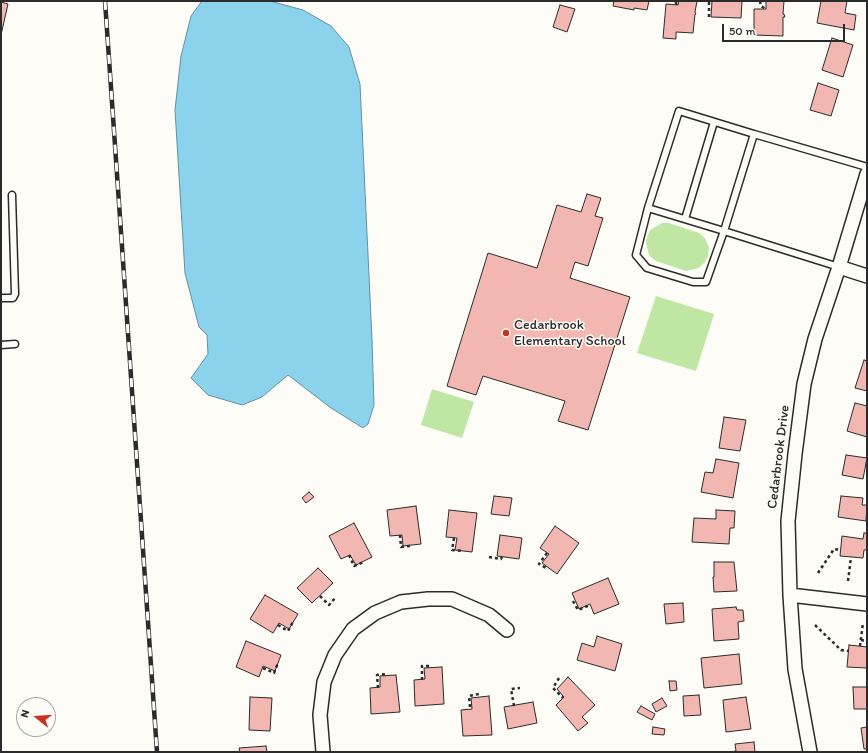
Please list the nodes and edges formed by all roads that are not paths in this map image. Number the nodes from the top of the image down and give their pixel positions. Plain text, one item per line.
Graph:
1 (714, 122) junction
2 (754, 134) junction
3 (867, 167) edge
4 (867, 174) edge
5 (12, 195) dead end
6 (648, 208) junction
7 (685, 219) junction
8 (724, 231) junction
9 (839, 267) junction
10 (867, 276) edge
11 (1, 298) edge
12 (15, 344) dead end
13 (1, 345) edge
14 (790, 595) junction
15 (867, 604) edge
16 (507, 630) dead end
17 (323, 752) edge
18 (810, 752) edge

1 - 2 lane
1 - 6 lane
1 - 7 lane
2 - 3 lane
2 - 8 lane
4 - 9 street, Cedarbrook Drive
5 - 11 lane
6 - 7 lane
6 - 8 lane
7 - 8 lane
8 - 9 lane
9 - 10 street
9 - 14 street, Cedarbrook Drive
12 - 13 lane
14 - 15 street
14 - 18 street, Cedarbrook Drive
16 - 17 street

